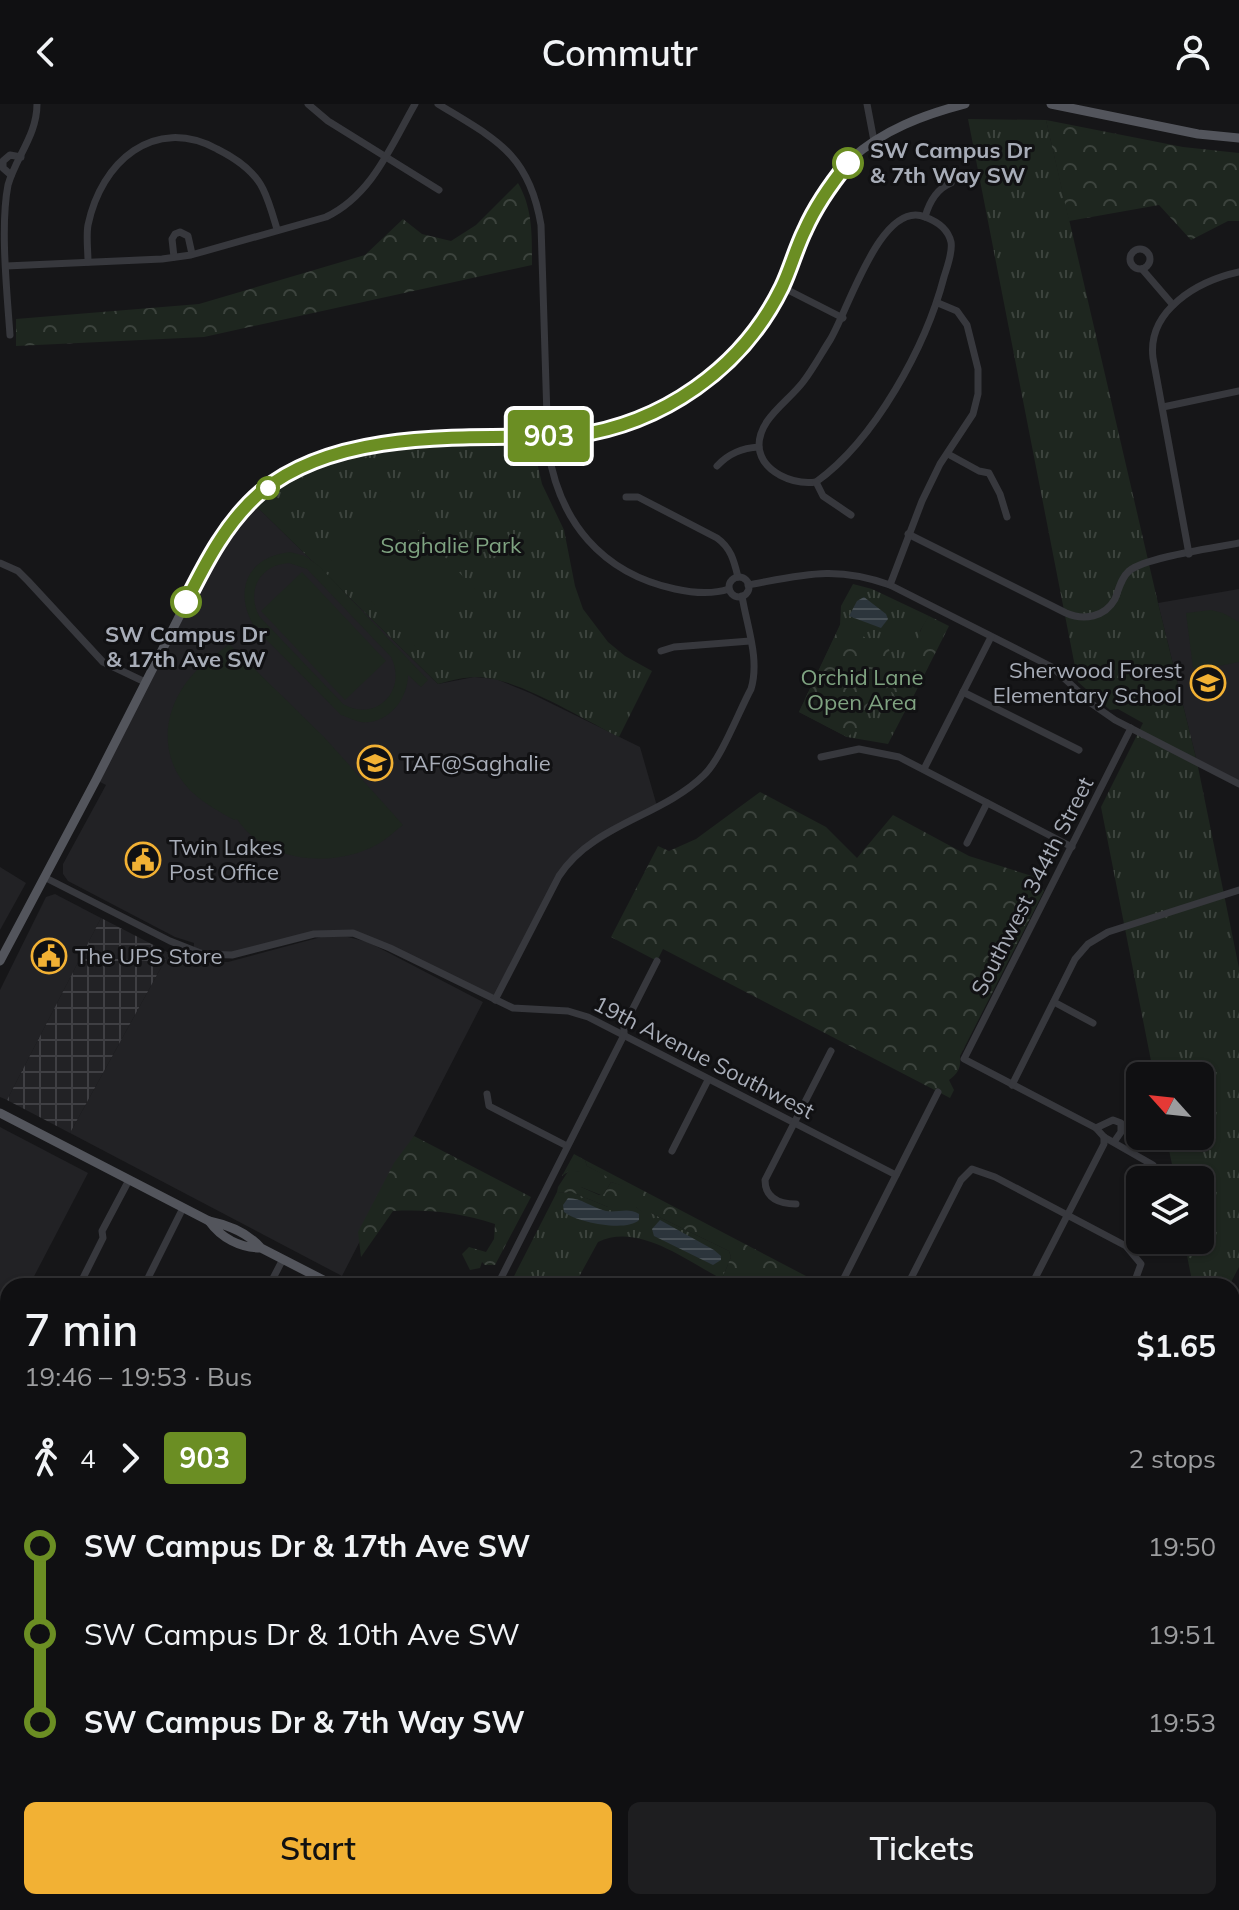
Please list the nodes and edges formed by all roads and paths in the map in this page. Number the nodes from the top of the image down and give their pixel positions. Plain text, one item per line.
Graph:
1 (37, 104) edge
2 (308, 104) edge
3 (415, 104) edge
4 (438, 104) edge
5 (867, 104) edge
6 (965, 104) edge
7 (1051, 104) edge
8 (1239, 138) edge
9 (874, 141) junction
10 (385, 156) junction
11 (21, 157) junction
12 (11, 175) junction
13 (951, 183) dead end
14 (439, 190) dead end
15 (925, 217) junction
16 (277, 229) junction
17 (192, 254) junction
18 (174, 257) junction
19 (88, 262) junction
20 (6, 266) junction
21 (1142, 269) dead end
22 (1239, 272) edge
23 (782, 287) junction
24 (938, 303) junction
25 (1173, 305) junction
26 (843, 318) junction
27 (10, 335) dead end
28 (1239, 390) edge
29 (1163, 407) junction
30 (547, 436) junction
31 (759, 447) junction
32 (948, 454) junction
33 (717, 466) dead end
34 (816, 482) junction
35 (626, 497) dead end
36 (851, 515) dead end
37 (1007, 517) dead end
38 (908, 534) junction
39 (1239, 543) edge
40 (1189, 554) junction
41 (0, 563) edge
42 (738, 577) junction
43 (748, 585) junction
44 (890, 585) junction
45 (729, 589) junction
46 (742, 596) junction
47 (991, 637) junction
48 (750, 641) junction
49 (661, 651) dead end
50 (145, 682) junction
51 (963, 692) junction
52 (1131, 728) junction
53 (1079, 750) dead end
54 (821, 757) dead end
55 (924, 769) junction
56 (1239, 784) edge
57 (987, 803) junction
58 (967, 843) dead end
59 (1072, 847) junction
60 (44, 877) junction
61 (1239, 890) edge
62 (0, 961) edge
63 (657, 961) dead end
64 (495, 1000) junction
65 (1054, 1002) junction
66 (1093, 1023) dead end
67 (624, 1035) junction
68 (831, 1051) dead end
69 (708, 1080) junction
70 (1012, 1085) junction
71 (938, 1092) dead end
72 (487, 1094) dead end
73 (0, 1113) edge
74 (794, 1123) junction
75 (1096, 1128) junction
76 (1104, 1137) junction
77 (1114, 1142) junction
78 (567, 1146) junction
79 (672, 1151) dead end
80 (1153, 1165) dead end
81 (896, 1175) junction
82 (129, 1180) junction
83 (796, 1204) dead end
84 (183, 1208) junction
85 (1068, 1215) junction
86 (283, 1259) junction
87 (83, 1278) edge
88 (148, 1278) edge
89 (273, 1278) edge
90 (320, 1278) edge
91 (501, 1278) edge
92 (844, 1278) edge
93 (911, 1278) edge
94 (1035, 1278) edge
95 (1136, 1278) edge

1 - 11 street
2 - 10 street
3 - 10 street
4 - 30 street
5 - 9 street
6 - 9 main road
7 - 8 main road
9 - 23 main road
10 - 14 street
10 - 16 street
11 - 12 street
11 - 12 street
12 - 20 street
13 - 15 street
15 - 24 street
15 - 26 street
16 - 17 street
16 - 19 street
17 - 18 street
17 - 18 street
18 - 19 street
19 - 20 street
20 - 27 street
21 - 25 street
22 - 25 street
23 - 26 street
23 - 30 main road
24 - 32 street
24 - 34 street
25 - 29 street
26 - 31 street
28 - 29 street
29 - 40 street
30 - 45 street
30 - 50 main road
31 - 33 street
31 - 34 street
32 - 37 street
32 - 38 street
34 - 36 street
35 - 42 street
38 - 40 street
38 - 44 street
39 - 40 street
41 - 50 street
42 - 43 street
42 - 45 street
43 - 44 street
43 - 46 street
44 - 47 street
45 - 46 street
46 - 48 street
47 - 51 street
47 - 52 street
48 - 49 street
48 - 64 street
50 - 60 main road
51 - 53 street
51 - 55 street
52 - 56 street
52 - 59 street, Southwest 344th Street
54 - 55 street
55 - 57 street
57 - 58 street
57 - 59 street
59 - 70 street, Southwest 344th Street
60 - 62 main road
60 - 64 street, 19th Avenue Southwest
61 - 65 street
63 - 67 street
64 - 67 street, 19th Avenue Southwest
65 - 66 street
65 - 70 street
67 - 69 street, 19th Avenue Southwest
67 - 78 street
68 - 74 street
69 - 74 street, 19th Avenue Southwest
69 - 79 street
70 - 75 street
71 - 81 street
72 - 78 street
73 - 82 main road
74 - 81 street, 19th Avenue Southwest
74 - 83 street
75 - 76 street
75 - 77 street
76 - 77 street
76 - 85 street
77 - 80 street
78 - 91 street
81 - 92 street
82 - 84 main road
82 - 87 street
84 - 86 main road
84 - 88 street
85 - 93 street
85 - 94 street
85 - 95 street
86 - 89 street
86 - 90 main road

